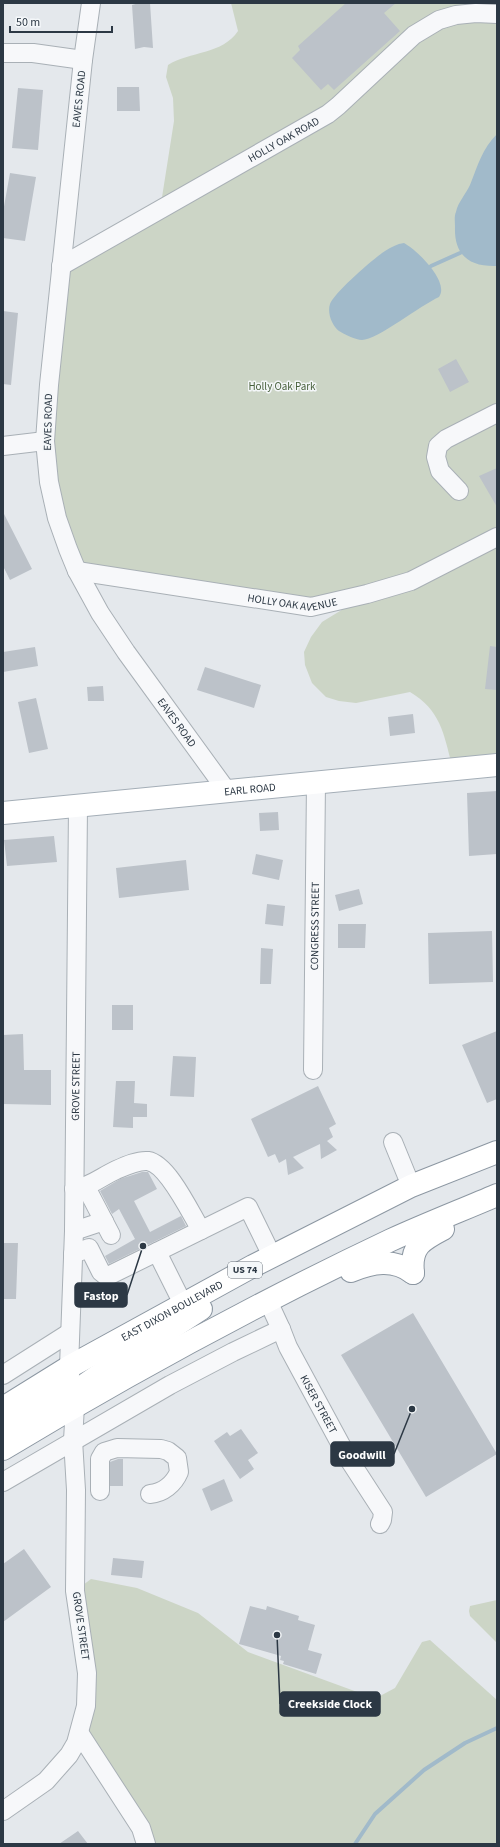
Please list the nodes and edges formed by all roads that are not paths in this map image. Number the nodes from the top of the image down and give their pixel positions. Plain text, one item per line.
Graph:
1 (91, 3) edge
2 (497, 14) edge
3 (3, 53) edge
4 (83, 60) junction
5 (61, 266) junction
6 (497, 413) edge
7 (45, 442) junction
8 (3, 446) edge
9 (459, 491) dead end
10 (497, 537) edge
11 (77, 570) junction
12 (497, 765) edge
13 (316, 782) junction
14 (227, 791) junction
15 (78, 806) junction
16 (3, 813) edge
17 (313, 1070) dead end
18 (393, 1142) dead end
19 (497, 1152) edge
20 (411, 1186) junction
21 (80, 1188) junction
22 (497, 1195) edge
23 (497, 1199) edge
24 (201, 1230) junction
25 (74, 1231) junction
26 (157, 1252) junction
27 (73, 1254) junction
28 (272, 1256) junction
29 (252, 1266) junction
30 (290, 1290) junction
31 (268, 1301) junction
32 (183, 1304) junction
33 (282, 1329) junction
34 (69, 1333) junction
35 (69, 1367) junction
36 (3, 1374) edge
37 (75, 1406) junction
38 (3, 1408) edge
39 (3, 1429) edge
40 (73, 1440) junction
41 (3, 1449) edge
42 (3, 1482) edge
43 (100, 1492) dead end
44 (150, 1494) dead end
45 (380, 1524) dead end
46 (80, 1734) junction
47 (3, 1811) edge
48 (146, 1844) edge

1 - 4 street, EAVES ROAD
2 - 5 street, HOLLY OAK ROAD
3 - 4 street
4 - 5 street, EAVES ROAD
5 - 7 street, EAVES ROAD
6 - 9 street
7 - 8 street
7 - 11 street, EAVES ROAD
10 - 11 street, HOLLY OAK AVENUE
11 - 14 street, EAVES ROAD
12 - 13 main road, EARL ROAD
13 - 14 main road, EARL ROAD
13 - 17 street, CONGRESS STREET
14 - 15 main road, EARL ROAD
15 - 16 main road, EARL ROAD
15 - 21 street, GROVE STREET
18 - 20 street
19 - 20 main road, EAST DIXON BOULEVARD / US 74
20 - 28 main road, EAST DIXON BOULEVARD / US 74
21 - 24 street
21 - 25 street, GROVE STREET
21 - 25 street
22 - 30 main road
23 - 30 main road
24 - 26 street
24 - 28 street
25 - 27 street, GROVE STREET
26 - 27 street
26 - 32 street
27 - 34 street, GROVE STREET
28 - 29 main road, EAST DIXON BOULEVARD / US 74
29 - 32 main road, EAST DIXON BOULEVARD / US 74
29 - 37 main road
30 - 31 main road
31 - 33 street, KISER STREET
31 - 37 main road
32 - 35 main road, EAST DIXON BOULEVARD / US 74
33 - 40 street
33 - 45 street, KISER STREET
34 - 35 street, GROVE STREET
34 - 36 street
35 - 38 main road, EAST DIXON BOULEVARD / US 74
35 - 39 main road
37 - 40 street, GROVE STREET
37 - 41 main road
40 - 42 street
40 - 46 street, GROVE STREET
43 - 44 street
46 - 47 street, GROVE STREET
46 - 48 street

